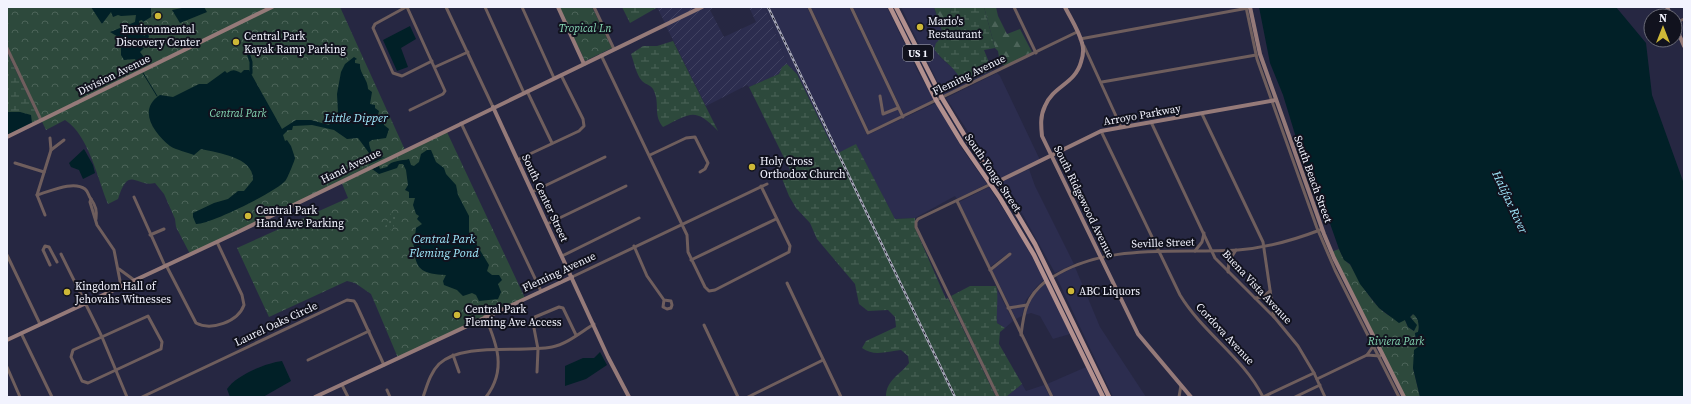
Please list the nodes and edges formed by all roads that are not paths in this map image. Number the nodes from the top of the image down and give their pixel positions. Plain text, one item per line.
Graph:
1 (272, 7) edge
2 (407, 7) edge
3 (446, 7) edge
4 (484, 7) edge
5 (522, 7) edge
6 (558, 7) edge
7 (594, 7) edge
8 (702, 7) edge
9 (809, 7) edge
10 (851, 7) edge
11 (891, 7) edge
12 (896, 7) edge
13 (1014, 7) edge
14 (1065, 7) edge
15 (1248, 7) edge
16 (901, 16) junction
17 (1077, 32) junction
18 (1080, 39) junction
19 (1083, 44) junction
20 (7, 48) edge
21 (614, 49) junction
22 (468, 52) junction
23 (1036, 53) junction
24 (1258, 54) junction
25 (601, 55) junction
26 (432, 60) junction
27 (584, 64) junction
28 (435, 67) junction
29 (561, 75) junction
30 (554, 78) junction
31 (1102, 82) junction
32 (525, 92) junction
33 (880, 96) dead end
34 (942, 98) junction
35 (936, 100) junction
36 (1274, 100) junction
37 (493, 107) junction
38 (898, 108) junction
39 (410, 110) dead end
40 (1202, 114) junction
41 (903, 117) junction
42 (41, 120) junction
43 (1151, 122) junction
44 (461, 123) junction
45 (1121, 127) junction
46 (1101, 131) junction
47 (7, 137) edge
48 (50, 138) dead end
49 (64, 140) dead end
50 (552, 143) junction
51 (51, 150) junction
52 (650, 155) junction
53 (1051, 156) junction
54 (605, 157) dead end
55 (516, 160) junction
56 (14, 163) dead end
57 (44, 172) junction
58 (700, 172) dead end
59 (987, 178) junction
60 (997, 182) junction
61 (767, 184) dead end
62 (991, 184) junction
63 (626, 186) dead end
64 (761, 186) junction
65 (1002, 189) junction
66 (532, 192) junction
67 (37, 196) junction
68 (134, 197) dead end
69 (957, 201) junction
70 (45, 215) dead end
71 (639, 218) dead end
72 (776, 219) junction
73 (547, 224) junction
74 (682, 224) junction
75 (164, 229) dead end
76 (1320, 230) junction
77 (1204, 233) junction
78 (150, 235) junction
79 (217, 242) junction
80 (634, 246) junction
81 (1264, 246) junction
82 (1236, 250) junction
83 (1159, 251) junction
84 (1195, 251) junction
85 (1213, 251) junction
86 (61, 254) dead end
87 (1010, 254) dead end
88 (7, 255) edge
89 (562, 256) junction
90 (1101, 257) junction
91 (691, 260) junction
92 (57, 262) dead end
93 (50, 265) dead end
94 (166, 265) junction
95 (119, 270) junction
96 (990, 270) junction
97 (1228, 272) junction
98 (572, 276) junction
99 (1052, 277) junction
100 (134, 280) junction
101 (1046, 280) junction
102 (787, 283) dead end
103 (121, 286) junction
104 (1270, 290) junction
105 (540, 291) junction
106 (1255, 298) junction
107 (664, 300) dead end
108 (85, 303) junction
109 (1026, 305) junction
110 (1008, 308) junction
111 (485, 316) junction
112 (1275, 318) junction
113 (40, 324) junction
114 (594, 324) junction
115 (704, 325) dead end
116 (369, 331) junction
117 (21, 333) junction
118 (576, 335) junction
119 (1021, 335) junction
120 (102, 336) junction
121 (7, 340) edge
122 (1375, 344) junction
123 (538, 349) junction
124 (498, 351) junction
125 (453, 355) junction
126 (1367, 355) junction
127 (1381, 356) junction
128 (308, 360) dead end
129 (823, 360) junction
130 (384, 365) junction
131 (1087, 365) junction
132 (7, 367) edge
133 (115, 370) junction
134 (1096, 370) junction
135 (459, 372) dead end
136 (537, 372) dead end
137 (1314, 373) junction
138 (1317, 379) junction
139 (342, 385) junction
140 (1181, 385) junction
141 (1320, 385) junction
142 (387, 390) dead end
143 (20, 397) edge
144 (52, 397) edge
145 (127, 397) edge
146 (142, 397) edge
147 (316, 397) edge
148 (348, 397) edge
149 (390, 397) edge
150 (424, 397) edge
151 (486, 397) edge
152 (629, 397) edge
153 (738, 397) edge
154 (748, 397) edge
155 (841, 397) edge
156 (998, 397) edge
157 (1052, 397) edge
158 (1103, 397) edge
159 (1109, 397) edge
160 (1179, 397) edge
161 (1191, 397) edge
162 (1263, 397) edge
163 (1295, 397) edge
164 (1325, 397) edge
165 (1399, 397) edge
166 (1404, 397) edge

1 - 42 street, Division Avenue
2 - 26 street
2 - 26 street
3 - 22 street, South Center Street
4 - 32 street
5 - 30 street
6 - 27 street
7 - 21 street
8 - 21 street, Hand Avenue
9 - 41 street, Fleming Avenue
10 - 38 street
11 - 16 main road
11 - 35 main road, South Yonge Street / US 1
12 - 16 main road, South Yonge Street / US 1
13 - 23 street
14 - 17 street
15 - 18 street
15 - 24 street, South Beach Street
16 - 34 main road, South Yonge Street / US 1
17 - 18 street
17 - 23 street, Fleming Avenue
18 - 19 street
19 - 31 street
19 - 53 street, South Ridgewood Avenue
20 - 42 street
21 - 25 street, Hand Avenue
22 - 28 street
22 - 37 street, South Center Street
23 - 34 street, Fleming Avenue
24 - 31 street
24 - 36 street, South Beach Street
25 - 27 street, Hand Avenue
25 - 52 street
26 - 28 street
27 - 29 street, Hand Avenue
28 - 39 street
29 - 30 street, Hand Avenue
29 - 50 street
30 - 32 street, Hand Avenue
31 - 45 street
32 - 37 street, Hand Avenue
32 - 50 street
33 - 38 street
34 - 35 street, Fleming Avenue
34 - 60 main road, South Yonge Street / US 1
35 - 41 street, Fleming Avenue
35 - 59 main road, South Yonge Street / US 1
36 - 40 street, Arroyo Parkway
36 - 76 street, South Beach Street
37 - 44 street, Hand Avenue
37 - 55 street, South Center Street
38 - 41 street
40 - 43 street, Arroyo Parkway
40 - 81 street
42 - 47 street, Division Avenue
43 - 45 street, Arroyo Parkway
43 - 77 street, Buena Vista Avenue
44 - 79 street, Hand Avenue
44 - 105 street
45 - 46 street, Arroyo Parkway
46 - 53 street, Arroyo Parkway
46 - 83 street, Cordova Avenue
48 - 51 street
49 - 51 street
50 - 55 street
51 - 57 street
52 - 58 street
52 - 74 street
53 - 60 street, Arroyo Parkway
53 - 90 street, South Ridgewood Avenue
54 - 66 street
55 - 66 street, South Center Street
56 - 57 street
57 - 67 street
59 - 60 main road
59 - 62 main road, South Yonge Street / US 1
60 - 65 main road, South Yonge Street / US 1
61 - 64 street, Fleming Avenue
62 - 65 main road
62 - 69 street
62 - 101 main road, South Yonge Street / US 1
63 - 73 street
64 - 72 street
64 - 74 street, Fleming Avenue
65 - 99 main road, South Yonge Street / US 1
66 - 73 street, South Center Street
67 - 70 street
67 - 95 street
68 - 78 street
69 - 96 street
69 - 156 street
71 - 89 street
72 - 91 street
72 - 91 street
73 - 89 street, South Center Street
74 - 80 street, Fleming Avenue
74 - 91 street
75 - 78 street
76 - 81 street, Seville Street
76 - 122 street, South Beach Street
77 - 84 street
77 - 85 street, Buena Vista Avenue
78 - 94 street
79 - 94 street, Hand Avenue
79 - 94 street
80 - 98 street, Fleming Avenue
80 - 107 street
81 - 82 street, Seville Street
81 - 104 street
82 - 85 street, Seville Street
82 - 97 street
83 - 84 street, Seville Street
83 - 90 street, Seville Street
83 - 162 street, Cordova Avenue
84 - 85 street, Seville Street
85 - 97 street, Buena Vista Avenue
86 - 108 street
87 - 96 street
88 - 113 street
89 - 98 street, South Center Street
90 - 99 street, Seville Street
90 - 140 street, South Ridgewood Avenue
92 - 93 street
94 - 100 street, Hand Avenue
95 - 100 street
95 - 103 street
96 - 110 street
97 - 106 street, Buena Vista Avenue
98 - 105 street, Fleming Avenue
98 - 114 street, South Center Street
99 - 101 street, Seville Street
99 - 134 main road, South Yonge Street / US 1
100 - 103 street, Hand Avenue
101 - 109 street, Seville Street
101 - 131 main road, South Yonge Street / US 1
102 - 129 street
103 - 108 street, Hand Avenue
104 - 106 street
104 - 112 street
105 - 111 street, Fleming Avenue
106 - 112 street, Buena Vista Avenue
108 - 113 street, Hand Avenue
108 - 120 street
109 - 110 street
109 - 119 street, Seville Street
110 - 119 street
111 - 124 street
111 - 130 street, Fleming Avenue
112 - 137 street, Buena Vista Avenue
113 - 117 street, Hand Avenue
114 - 118 street
114 - 152 street, South Center Street
115 - 153 street
116 - 128 street
116 - 130 street, Laurel Oaks Circle
116 - 146 street, Laurel Oaks Circle
117 - 121 street, Hand Avenue
117 - 144 street
118 - 123 street
118 - 123 street
119 - 157 street
120 - 133 street
120 - 133 street
120 - 133 street
122 - 126 street
122 - 127 street
122 - 127 street, South Beach Street
123 - 124 street
123 - 136 street
124 - 125 street
124 - 151 street
125 - 135 street
125 - 150 street
126 - 127 street
126 - 138 street
127 - 165 street
127 - 166 street, South Beach Street
129 - 154 street
129 - 155 street
130 - 139 street, Fleming Avenue
131 - 134 main road
131 - 158 main road, US 1
132 - 143 street
133 - 145 street
134 - 159 main road, US 1
137 - 138 street, Buena Vista Avenue
137 - 162 street
138 - 141 street, Buena Vista Avenue
139 - 147 street, Fleming Avenue
139 - 148 street
140 - 160 street
140 - 161 street, South Ridgewood Avenue
141 - 163 street
141 - 164 street, Buena Vista Avenue
142 - 149 street

